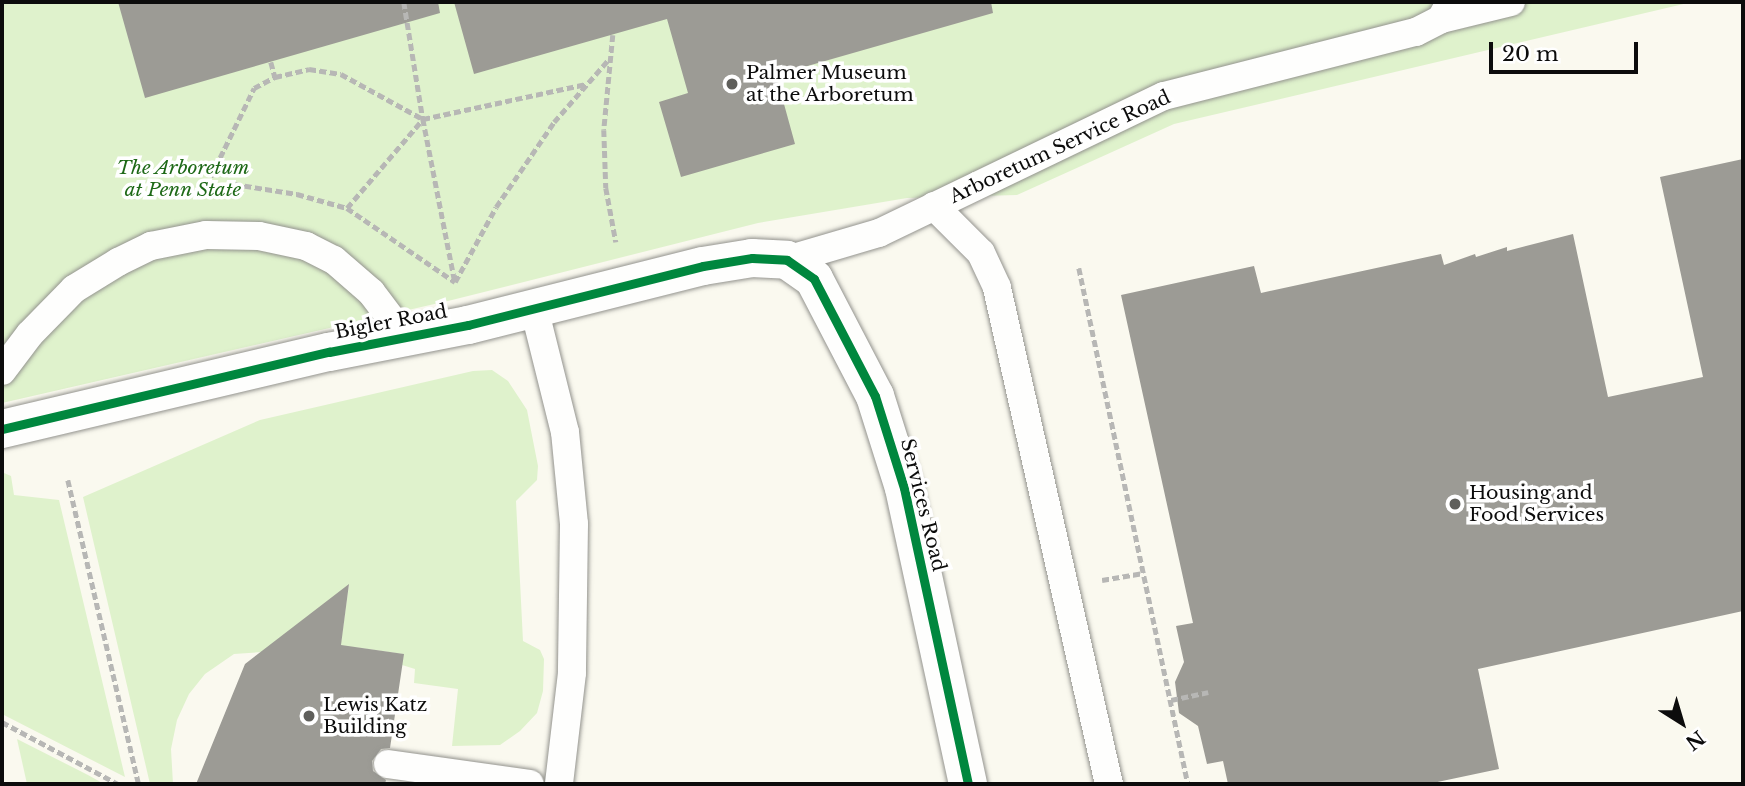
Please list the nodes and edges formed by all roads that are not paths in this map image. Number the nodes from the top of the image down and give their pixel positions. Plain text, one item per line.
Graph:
1 (1511, 2) edge
2 (1445, 10) edge
3 (934, 206) junction
4 (787, 260) junction
5 (534, 308) junction
6 (405, 337) junction
7 (2, 371) edge
8 (2, 429) edge
9 (388, 764) dead end
10 (530, 784) edge
11 (559, 784) edge
12 (968, 784) edge
13 (1109, 784) edge

1 - 2 lane, Arboretum Service Road
2 - 3 lane, Arboretum Service Road
3 - 4 lane, Arboretum Service Road
3 - 13 lane
4 - 5 street, Bigler Road
4 - 12 street, Services Road
5 - 6 street, Bigler Road
5 - 11 lane
6 - 7 lane
6 - 8 street, Bigler Road
9 - 10 lane

